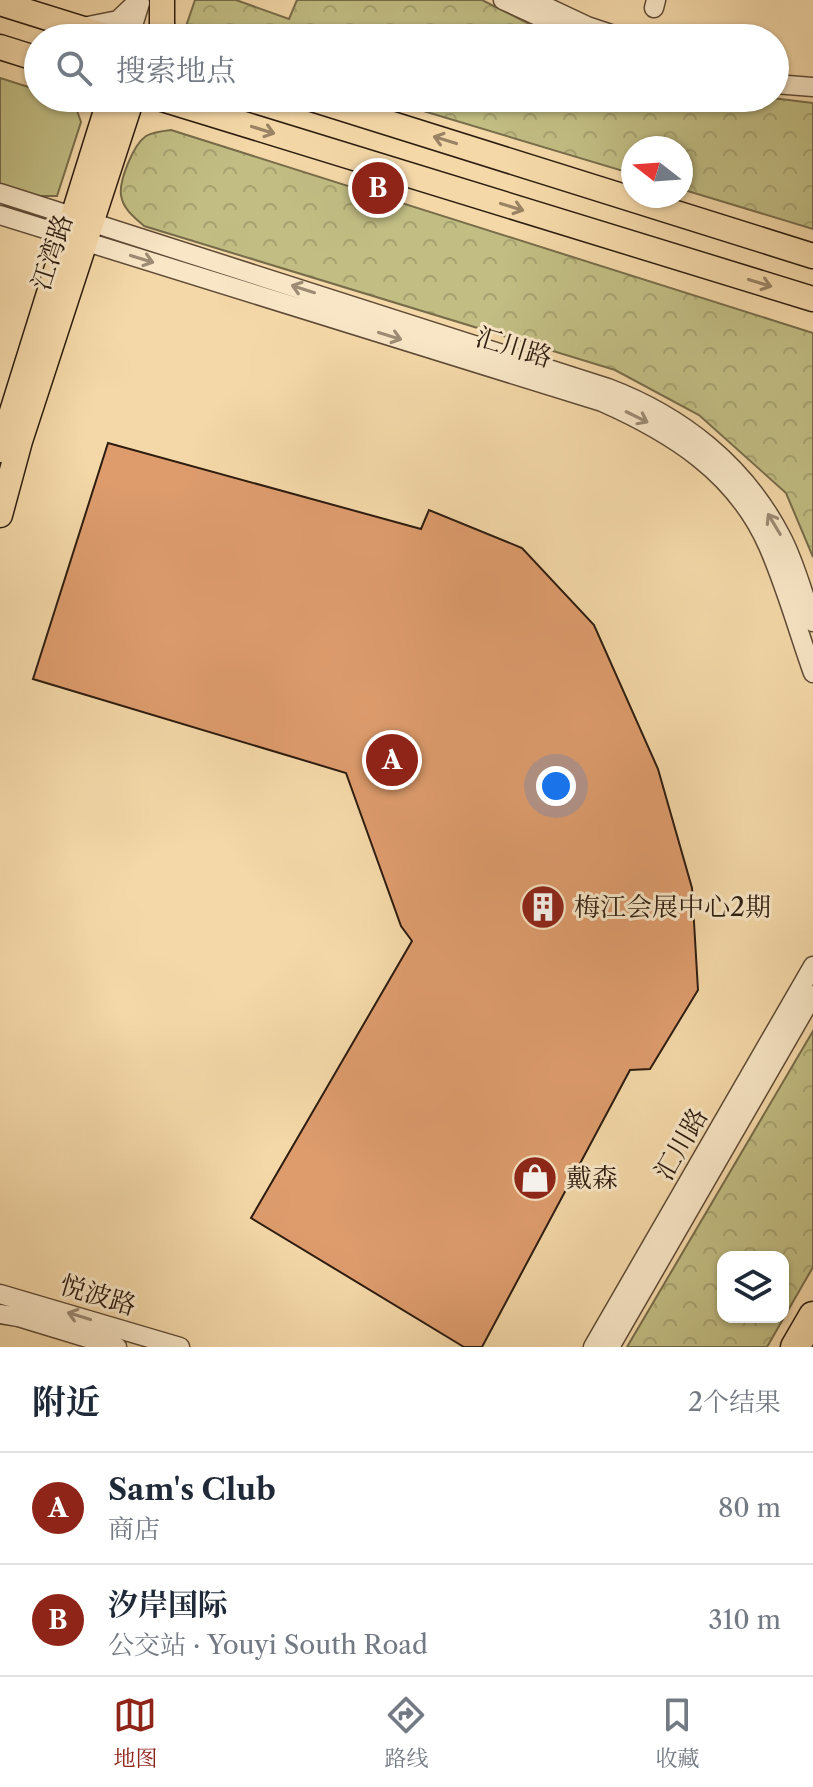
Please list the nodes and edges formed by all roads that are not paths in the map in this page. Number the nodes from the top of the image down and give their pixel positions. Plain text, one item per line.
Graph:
1 (141, 0) edge
2 (162, 0) edge
3 (503, 0) edge
4 (532, 0) edge
5 (0, 3) edge
6 (60, 24) edge
7 (108, 24) edge
8 (133, 24) edge
9 (140, 24) edge
10 (154, 24) edge
11 (162, 24) edge
12 (557, 24) edge
13 (583, 24) edge
14 (0, 47) edge
15 (24, 55) edge
16 (789, 73) edge
17 (813, 75) edge
18 (789, 85) edge
19 (813, 87) edge
20 (96, 112) edge
21 (109, 112) edge
22 (117, 112) edge
23 (124, 112) edge
24 (211, 112) edge
25 (354, 112) edge
26 (106, 145) junction
27 (0, 193) edge
28 (0, 215) edge
29 (79, 228) junction
30 (813, 256) edge
31 (813, 299) edge
32 (7, 403) edge
33 (0, 450) edge
34 (0, 515) edge
35 (813, 622) edge
36 (813, 673) edge
37 (813, 966) edge
38 (813, 995) edge
39 (0, 1294) edge
40 (0, 1314) edge
41 (813, 1316) edge
42 (117, 1347) edge
43 (180, 1347) edge
44 (593, 1347) edge
45 (610, 1347) edge
46 (795, 1347) edge

1 - 7 street
1 - 8 street
1 - 9 street
2 - 10 street
2 - 11 main road
3 - 12 street
4 - 13 street
5 - 6 main road
14 - 15 main road
16 - 17 street
18 - 19 street
20 - 26 main road
21 - 26 main road, 江湾路
22 - 26 main road
23 - 26 main road, 江湾路
24 -> 31 main road
30 -> 25 main road
26 - 29 main road, 江湾路
27 - 29 street
28 - 29 street
29 - 32 main road, 江湾路
29 - 34 main road, 江湾路
35 -> 29 street, 汇川路
29 -> 36 street, 汇川路
32 - 33 main road, 江湾路
37 - 44 street, 汇川路
38 - 45 street, 汇川路
43 -> 39 street, 悦波路
40 - 42 street, 悦波路
41 - 46 highway

